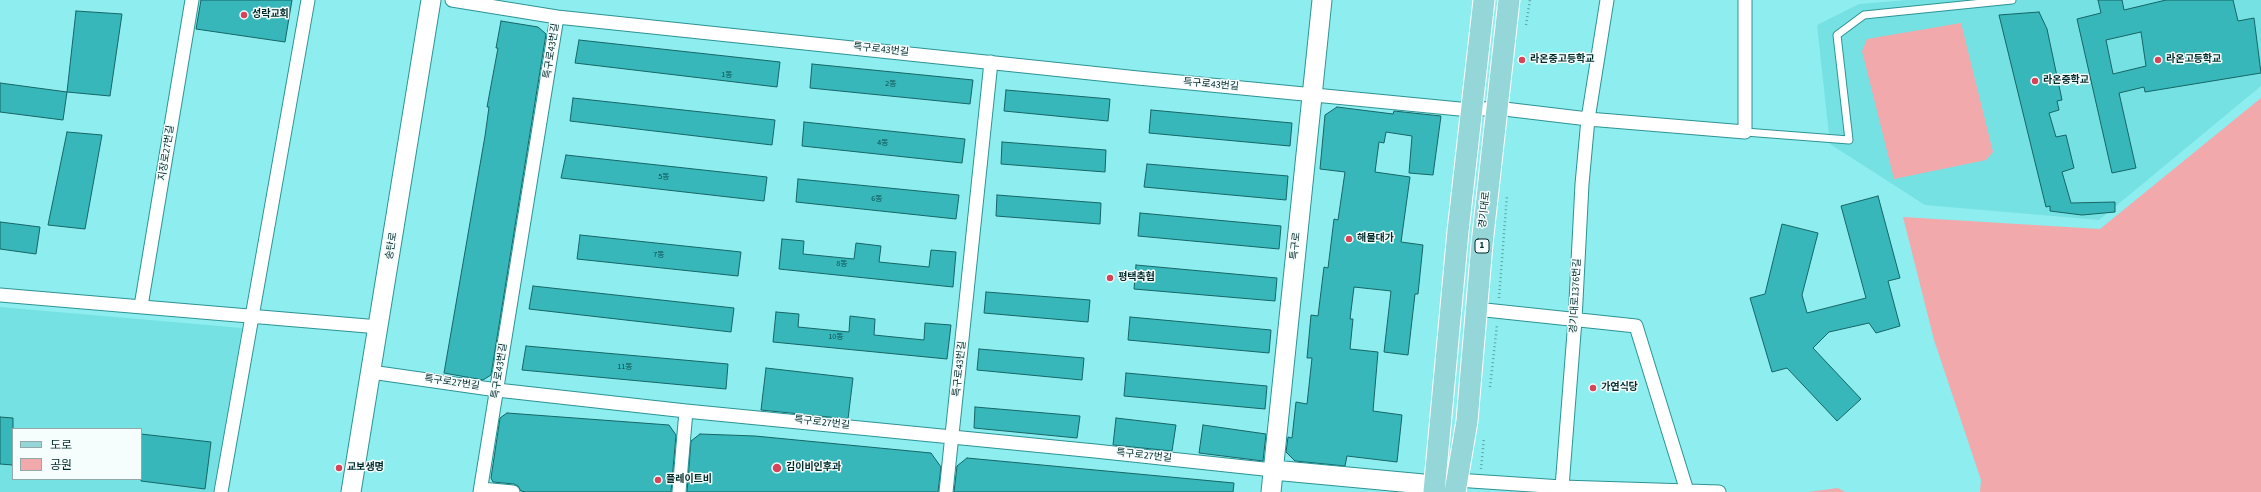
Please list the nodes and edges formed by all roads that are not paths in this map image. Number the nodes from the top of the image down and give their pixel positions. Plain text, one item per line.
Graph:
1 (192, 0) edge
2 (308, 0) edge
3 (431, 0) edge
4 (452, 0) edge
5 (1322, 0) edge
6 (1484, 0) edge
7 (1509, 0) edge
8 (1607, 0) edge
9 (1745, 0) edge
10 (2012, 0) edge
11 (557, 17) junction
12 (991, 62) junction
13 (1312, 95) junction
14 (1496, 108) junction
15 (1470, 110) junction
16 (1588, 119) junction
17 (1745, 132) junction
18 (0, 295) edge
19 (141, 306) junction
20 (1476, 309) junction
21 (252, 316) junction
22 (1575, 320) junction
23 (379, 327) junction
24 (372, 372) junction
25 (497, 390) junction
26 (686, 411) junction
27 (952, 436) junction
28 (1273, 470) junction
29 (1456, 486) edge
30 (1562, 487) junction
31 (1434, 489) edge
32 (481, 490) edge
33 (1687, 491) junction
34 (221, 492) edge
35 (351, 492) edge
36 (513, 492) edge
37 (679, 492) edge
38 (946, 492) edge
39 (1271, 492) edge
40 (1719, 492) edge

1 - 19 street, 지장로27번길
2 - 21 street
3 - 23 street, 송탄로
4 - 11 street
5 - 13 street, 특구로
6 - 15 main road
7 - 14 main road, 경기대로 / 1
8 - 16 street, 경기대로1376번길
9 - 17 street
10 - 17 lane
11 - 12 street, 특구로43번길
11 - 25 street, 특구로43번길
12 - 13 street, 특구로43번길
12 - 27 street, 특구로43번길
13 - 15 street, 특구로43번길
13 - 28 street, 특구로
14 - 15 street, 특구로43번길
14 - 16 street, 특구로43번길
14 - 20 main road, 경기대로 / 1
15 - 31 main road
16 - 17 street, 특구로43번길
16 - 22 street, 경기대로1376번길
18 - 19 street
19 - 21 street
20 - 22 street
20 - 29 main road, 경기대로 / 1
21 - 23 street
21 - 34 street
22 - 30 street, 경기대로1376번길
22 - 33 street
23 - 24 street, 송탄로
24 - 25 street, 특구로27번길
24 - 35 street, 송탄로
25 - 26 street, 특구로27번길
25 - 32 street, 특구로43번길
26 - 27 street, 특구로27번길
26 - 37 street
27 - 28 street, 특구로27번길
27 - 38 street, 특구로43번길
28 - 31 street
28 - 39 street, 특구로
29 - 30 street
30 - 33 street
32 - 36 street
33 - 40 street

